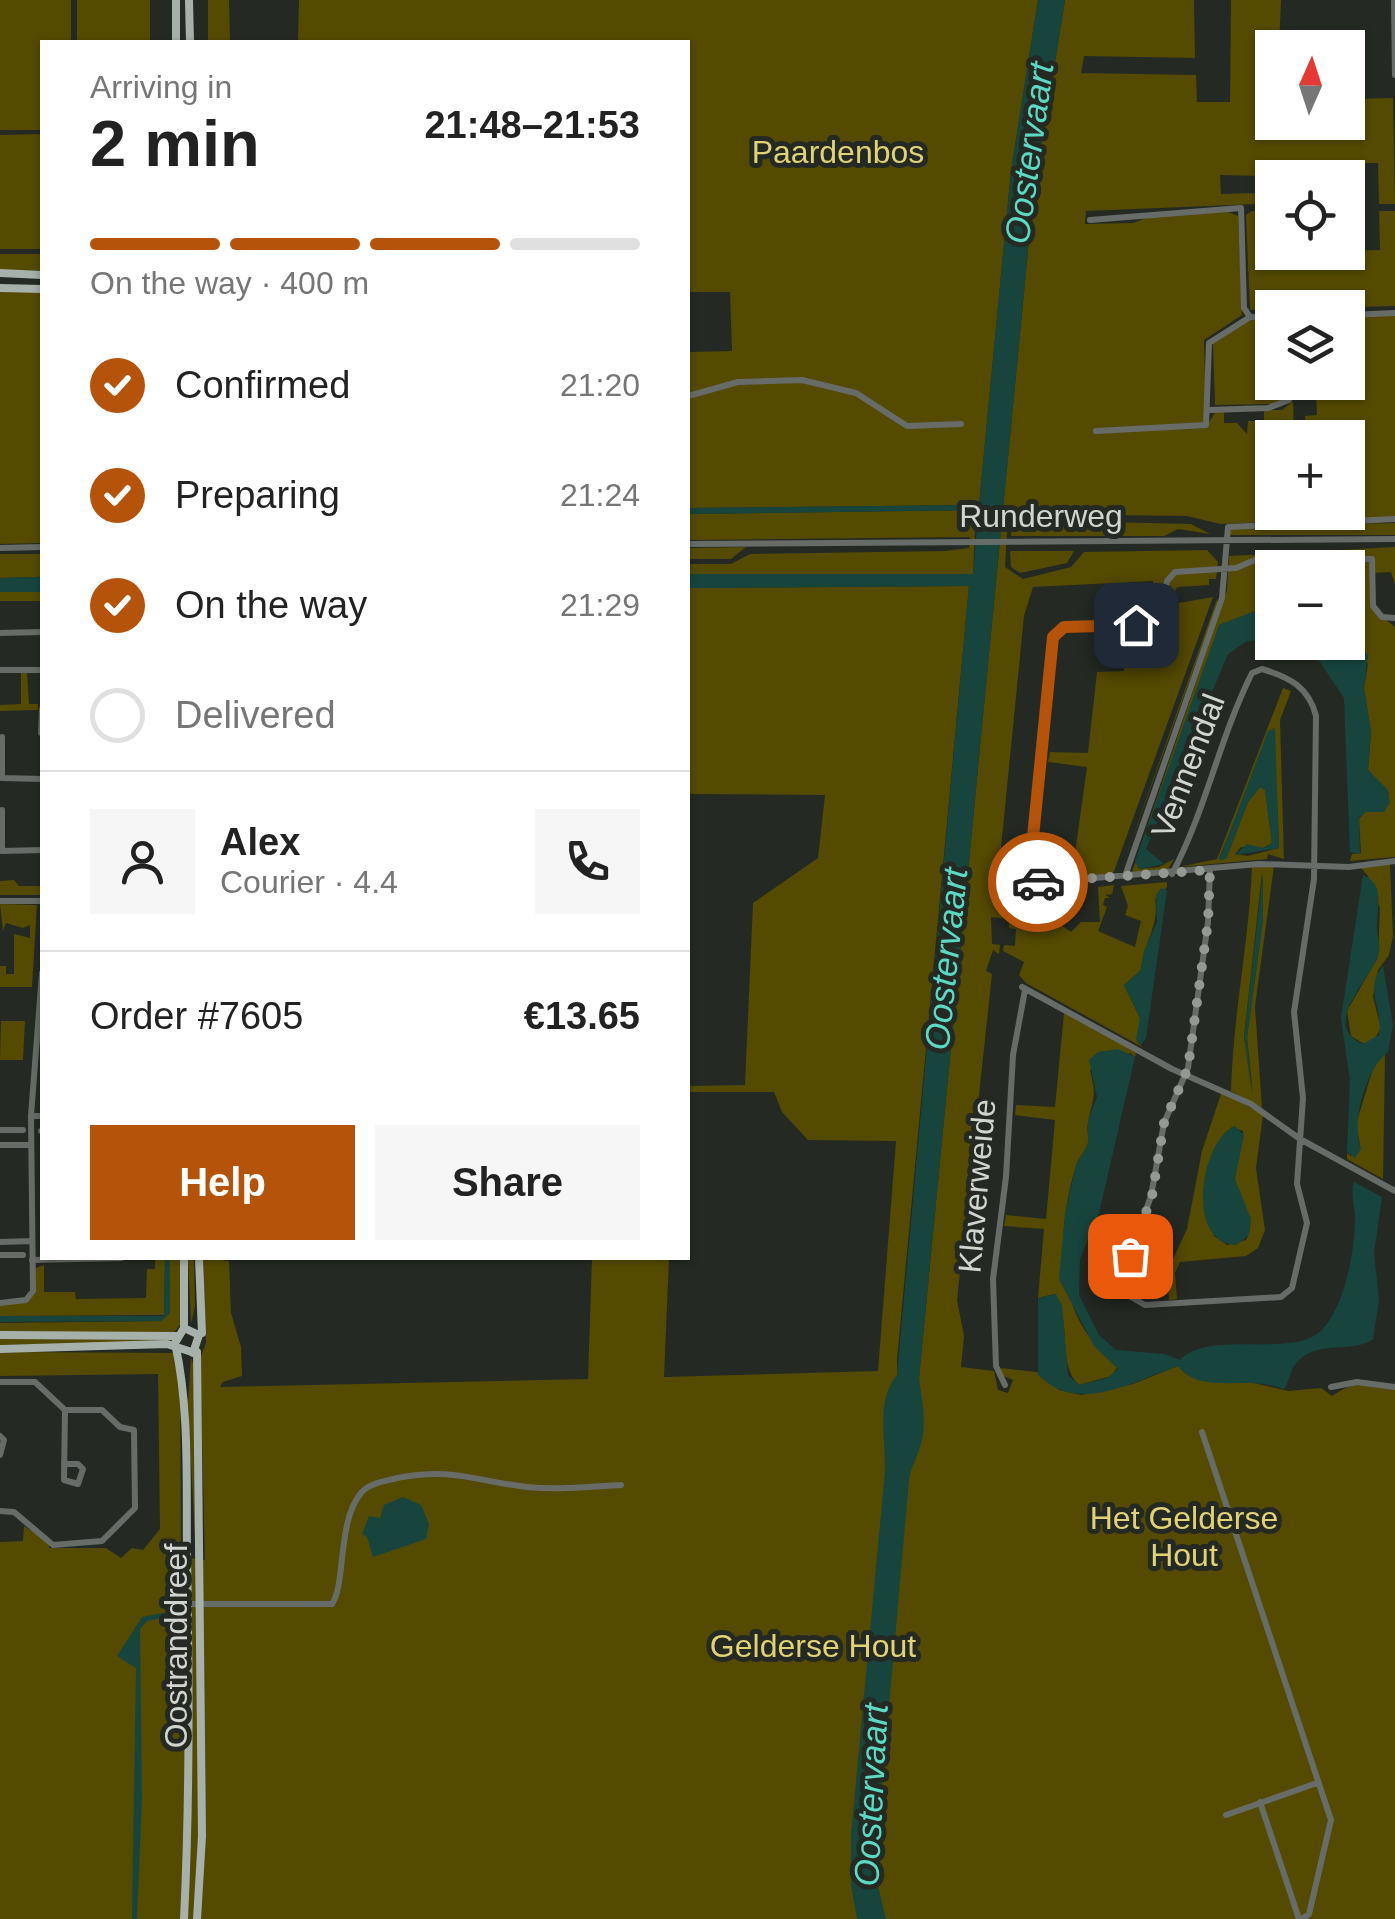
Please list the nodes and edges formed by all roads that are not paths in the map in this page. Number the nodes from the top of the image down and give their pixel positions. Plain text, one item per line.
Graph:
1 (176, 0) edge
2 (190, 0) edge
3 (1394, 0) edge
4 (176, 40) edge
5 (190, 40) edge
6 (1395, 75) edge
7 (1090, 220) dead end
8 (0, 273) edge
9 (40, 275) edge
10 (0, 288) edge
11 (40, 289) edge
12 (1395, 313) edge
13 (1365, 314) edge
14 (1250, 317) junction
15 (1255, 317) edge
16 (690, 395) edge
17 (1289, 400) edge
18 (1209, 410) junction
19 (960, 424) dead end
20 (1096, 431) dead end
21 (1395, 519) edge
22 (1395, 538) edge
23 (1226, 539) junction
24 (690, 544) edge
25 (40, 547) edge
26 (0, 548) edge
27 (1226, 567) junction
28 (1395, 618) edge
29 (40, 632) edge
30 (0, 633) edge
31 (0, 670) edge
32 (40, 670) edge
33 (2, 736) edge
34 (40, 778) edge
35 (2, 810) edge
36 (40, 850) edge
37 (1395, 862) edge
38 (1315, 866) junction
39 (1210, 870) junction
40 (1172, 874) junction
41 (1124, 876) junction
42 (0, 901) edge
43 (40, 901) edge
44 (40, 1026) edge
45 (1184, 1075) junction
46 (31, 1116) junction
47 (40, 1116) edge
48 (0, 1130) edge
49 (23, 1130) dead end
50 (1300, 1140) junction
51 (0, 1144) edge
52 (31, 1144) junction
53 (1395, 1191) edge
54 (32, 1241) junction
55 (0, 1242) edge
56 (0, 1255) edge
57 (23, 1256) dead end
58 (32, 1260) junction
59 (40, 1260) edge
60 (184, 1260) edge
61 (199, 1260) edge
62 (0, 1304) edge
63 (192, 1329) junction
64 (0, 1335) edge
65 (0, 1349) edge
66 (183, 1349) junction
67 (0, 1382) edge
68 (1005, 1385) dead end
69 (1331, 1387) dead end
70 (1395, 1387) edge
71 (64, 1410) junction
72 (1202, 1432) dead end
73 (0, 1436) edge
74 (0, 1455) edge
75 (64, 1464) dead end
76 (621, 1486) dead end
77 (0, 1511) edge
78 (188, 1604) junction
79 (201, 1604) junction
80 (1317, 1782) junction
81 (1260, 1802) junction
82 (1226, 1814) dead end
83 (184, 1919) edge
84 (197, 1919) edge
85 (1300, 1919) edge

1 - 4 main road
2 - 5 main road
3 - 6 street
7 - 14 street
8 - 9 main road
10 - 11 main road
12 - 13 street
14 - 15 street
14 - 18 street
16 - 19 street
17 - 18 street
18 - 20 street
21 - 23 street
22 - 23 street, Runderweg
23 - 24 street, Runderweg
23 - 27 street
25 - 26 street
27 - 28 street
27 - 41 street
27 - 41 street
29 - 30 street
31 - 32 street
33 - 34 street
35 - 36 street
37 - 38 street
38 - 39 street
38 - 40 street, Vennendal
38 - 50 street
39 - 40 street
39 - 45 street
40 - 41 street
42 - 43 street
44 - 46 street
45 - 50 street
45 - 50 street
45 - 68 street, Klaverweide
46 - 47 street
46 - 52 street
48 - 49 street
50 - 53 street
51 - 52 street
52 - 54 street
54 - 55 street
54 - 58 street
56 - 57 street
58 - 59 street
58 - 62 street
60 - 63 main road
61 - 63 main road
63 - 66 main road
63 - 66 main road
64 - 66 main road
65 - 66 main road
66 - 78 main road, Oostranddreef
66 - 79 main road, Oostranddreef
67 - 71 street
69 - 70 street
71 - 75 street
71 - 77 street
72 - 80 street
73 - 74 street
76 - 79 street
78 - 79 street
78 - 83 main road, Oostranddreef
79 - 84 main road, Oostranddreef
80 - 81 street
80 - 85 street
81 - 82 street
81 - 85 street

